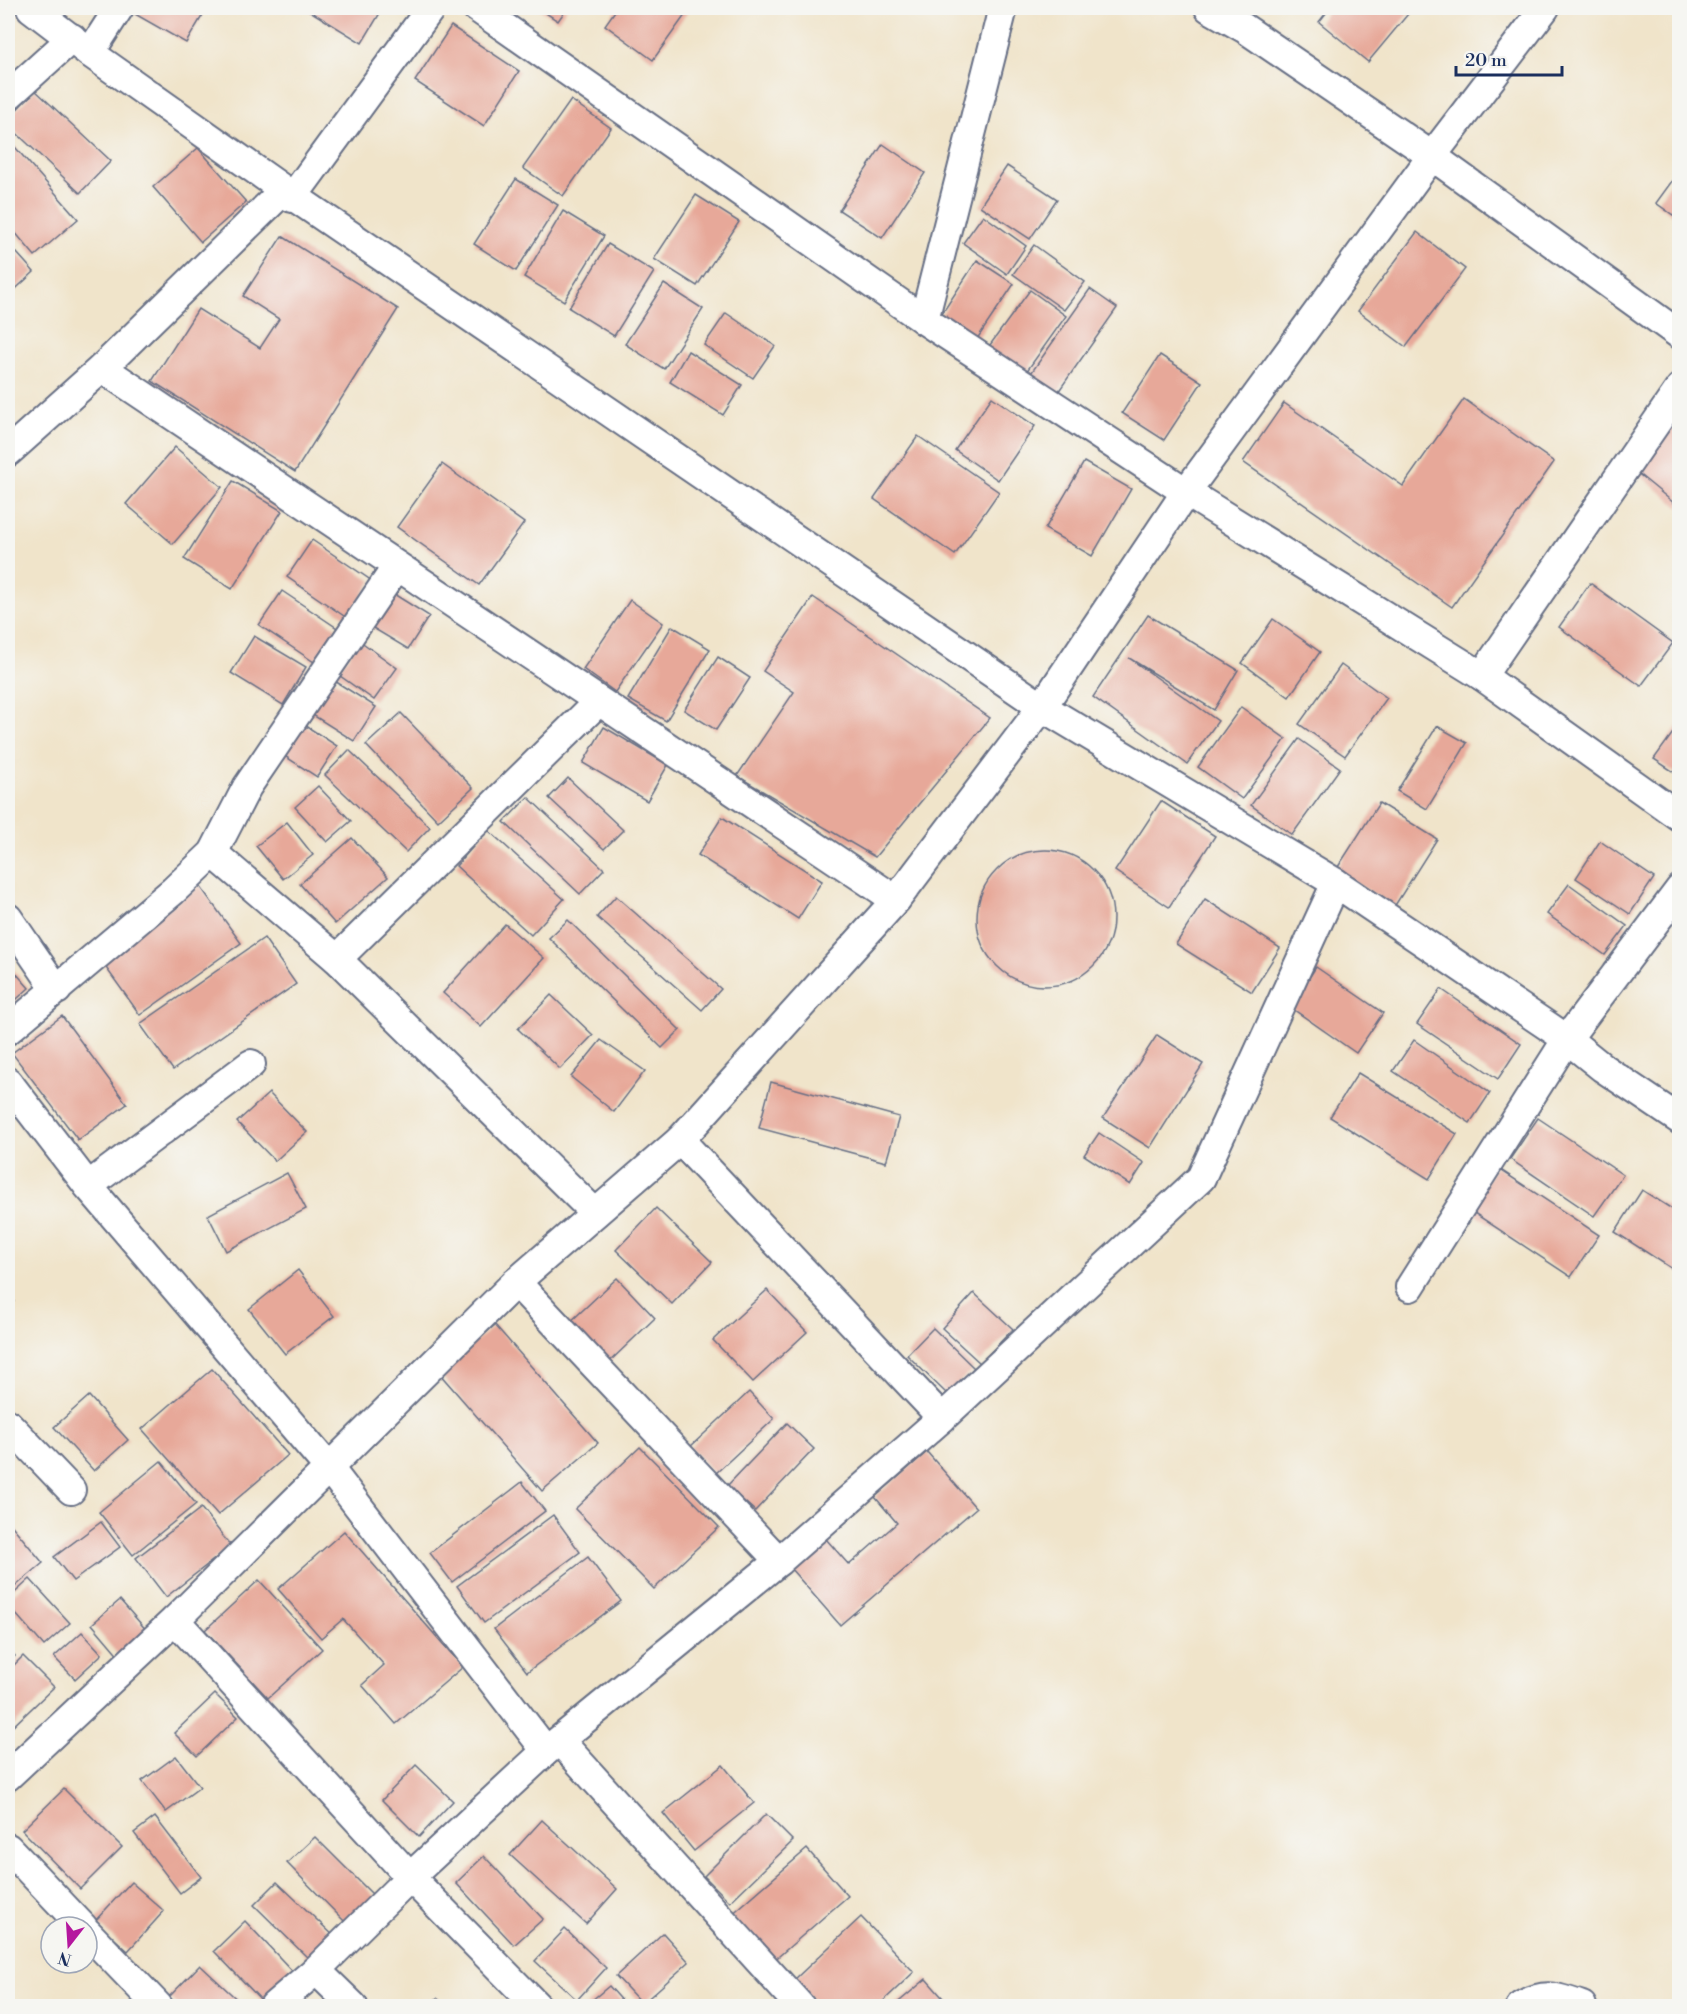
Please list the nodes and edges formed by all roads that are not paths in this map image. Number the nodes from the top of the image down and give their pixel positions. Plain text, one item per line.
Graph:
1 (31, 8) edge
2 (118, 8) edge
3 (432, 8) edge
4 (477, 8) edge
5 (1003, 8) edge
6 (1209, 8) edge
7 (1545, 8) edge
8 (81, 45) junction
9 (8, 96) edge
10 (1432, 156) junction
11 (288, 194) junction
12 (924, 320) junction
13 (1680, 335) edge
14 (102, 368) junction
15 (1680, 388) edge
16 (8, 452) edge
17 (1186, 492) junction
18 (397, 566) junction
19 (1482, 676) junction
20 (598, 702) junction
21 (1042, 707) junction
22 (1680, 817) edge
23 (213, 854) junction
24 (1336, 883) junction
25 (1680, 889) edge
26 (896, 900) junction
27 (8, 918) edge
28 (337, 959) junction
29 (57, 990) junction
30 (8, 1030) edge
31 (1567, 1039) junction
32 (251, 1064) dead end
33 (8, 1082) edge
34 (1680, 1120) edge
35 (680, 1140) junction
36 (88, 1186) junction
37 (595, 1213) junction
38 (516, 1282) junction
39 (1410, 1287) dead end
40 (942, 1418) junction
41 (8, 1424) edge
42 (328, 1468) junction
43 (71, 1490) dead end
44 (779, 1562) junction
45 (175, 1620) junction
46 (553, 1746) junction
47 (8, 1776) edge
48 (8, 1848) edge
49 (410, 1877) junction
50 (72, 1915) edge
51 (99, 1945) edge
52 (316, 1970) junction
53 (158, 2007) edge
54 (274, 2007) edge
55 (353, 2007) edge
56 (537, 2007) edge
57 (800, 2007) edge
58 (1521, 2007) edge
59 (1582, 2007) edge

1 - 8 street
2 - 8 street
3 - 11 street
4 - 12 street
5 - 12 street
6 - 10 street
7 - 10 street
8 - 9 street
8 - 11 street
10 - 13 street
10 - 17 street
11 - 14 street
11 - 21 street
12 - 17 street
14 - 16 street
14 - 18 street
15 - 19 street
17 - 19 street
17 - 21 street
18 - 20 street
18 - 23 street
19 - 22 street
20 - 26 street
20 - 28 street
21 - 24 street
21 - 26 street
23 - 28 street
23 - 29 street
24 - 31 street
24 - 40 street
25 - 31 street
26 - 35 street
27 - 29 street
28 - 37 street
29 - 30 street
31 - 34 street
31 - 39 street
32 - 36 street
33 - 36 street
35 - 37 street
35 - 40 street
36 - 42 street
37 - 38 street
38 - 42 street
38 - 44 street
40 - 44 street
41 - 43 street
42 - 45 street
42 - 46 street
44 - 46 street
45 - 47 street
45 - 49 street
46 - 49 street
46 - 57 street
48 - 50 street
49 - 52 street
49 - 56 street
51 - 53 street
52 - 54 street
52 - 55 street
58 - 59 street

